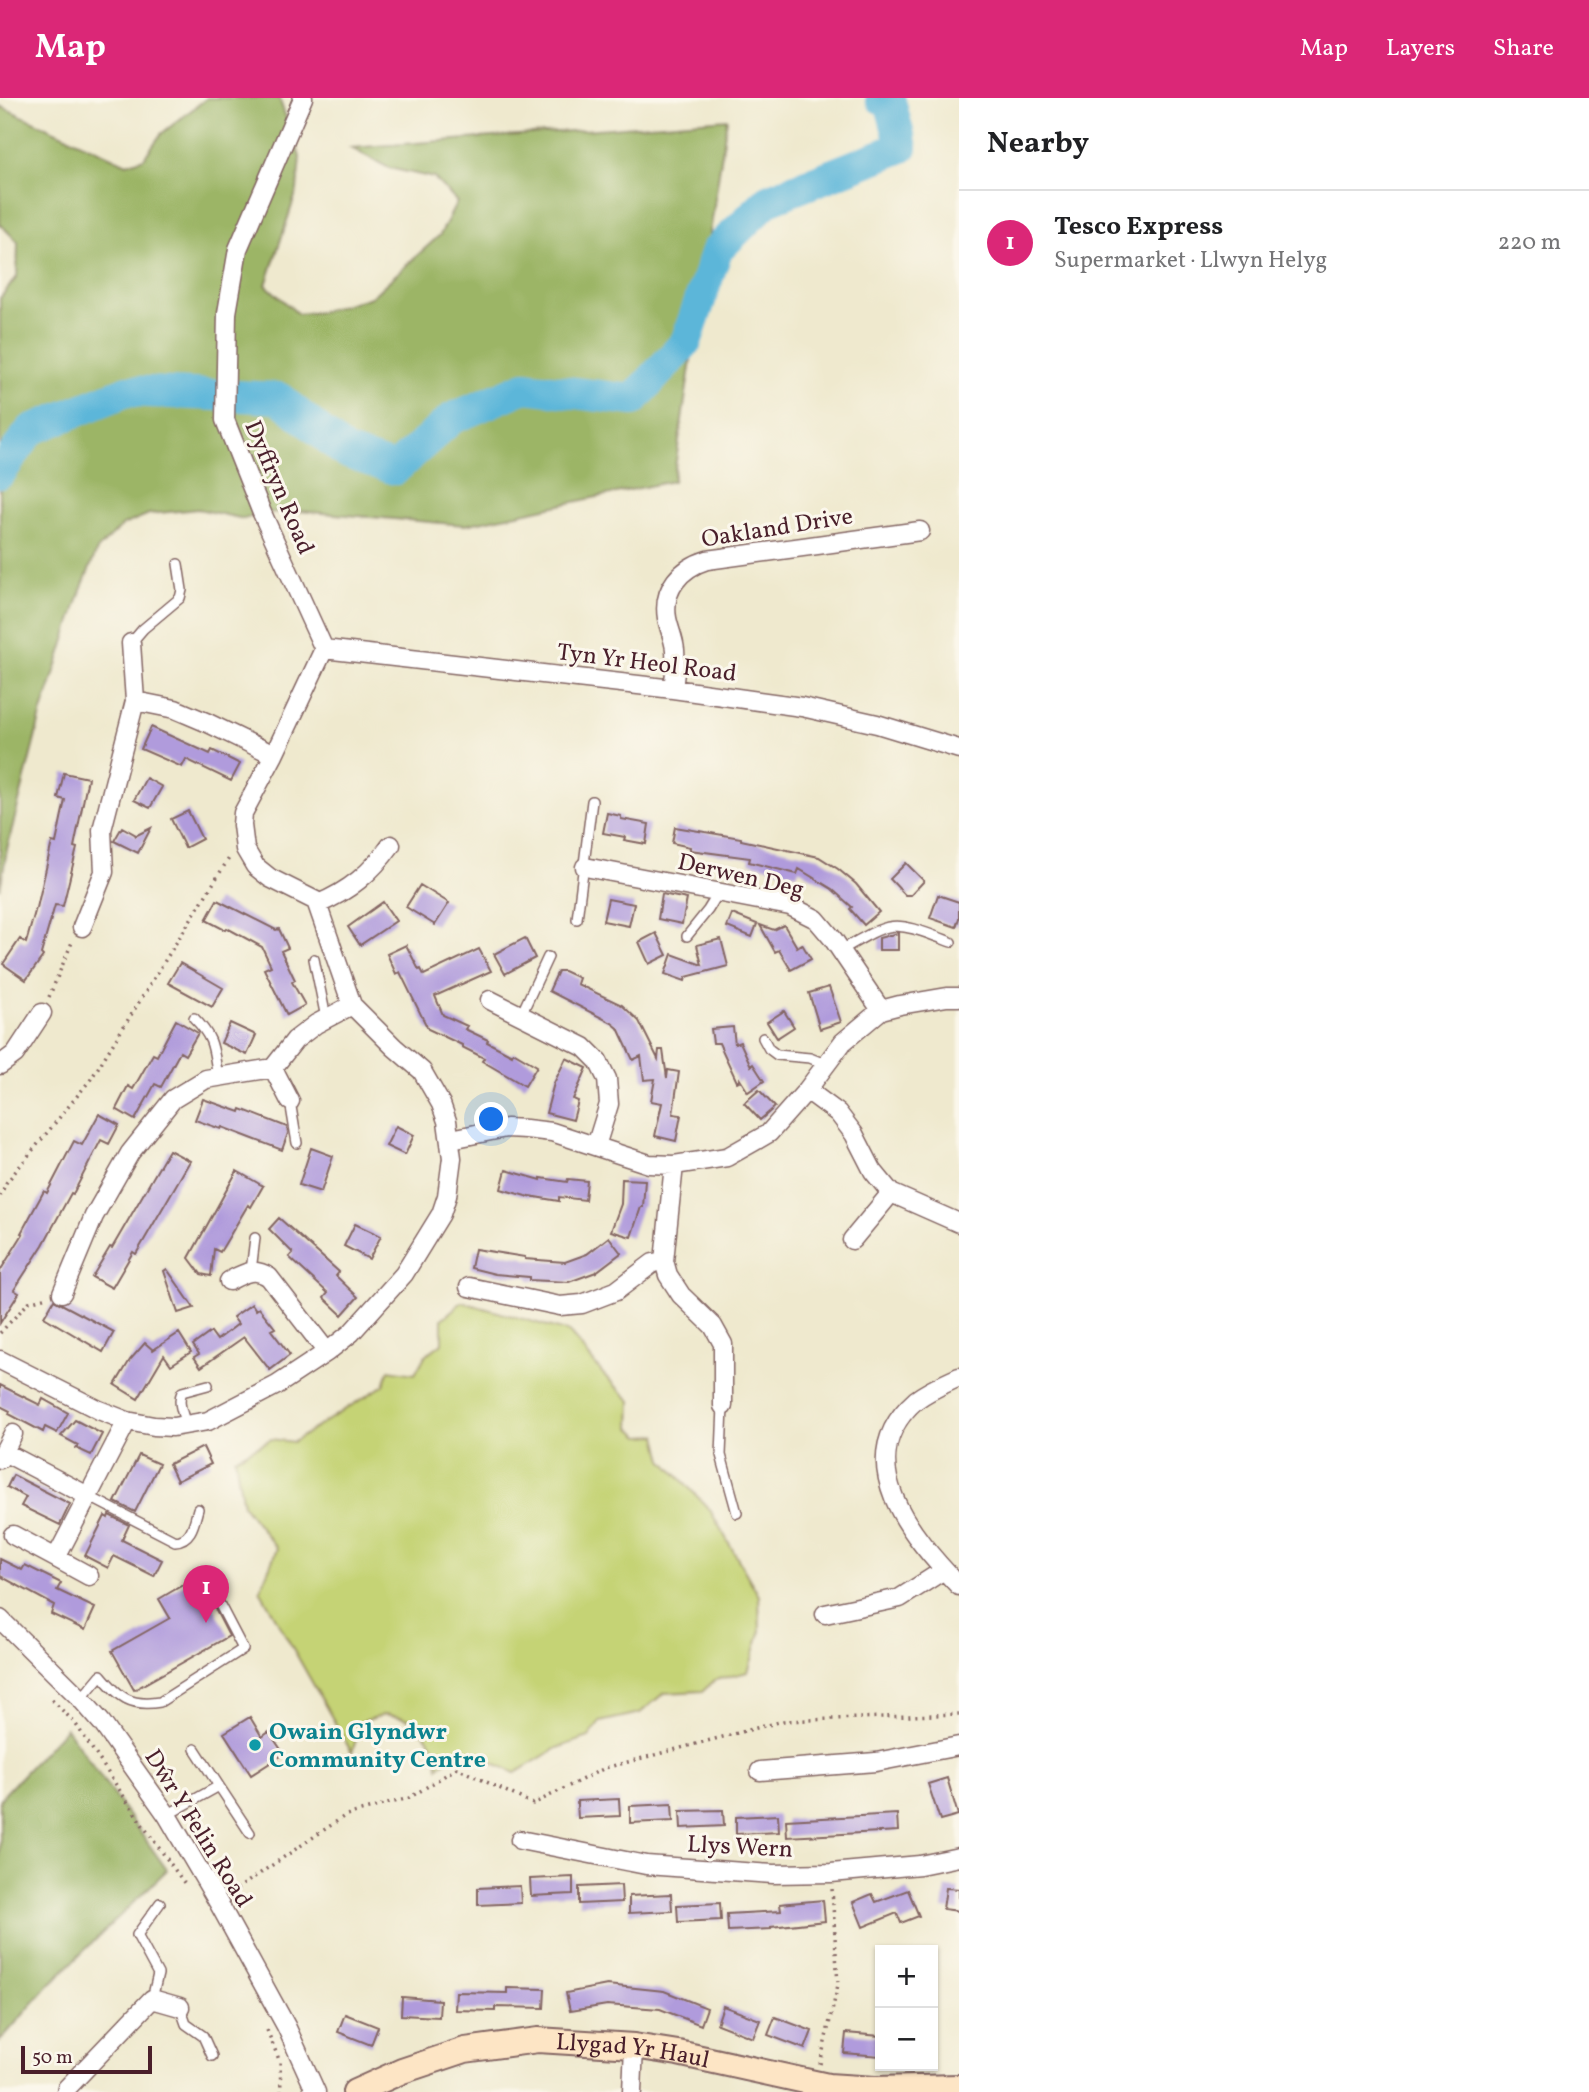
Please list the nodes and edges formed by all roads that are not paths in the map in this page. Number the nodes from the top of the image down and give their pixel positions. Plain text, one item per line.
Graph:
1 (303, 98) edge
2 (920, 531) dead end
3 (178, 564) dead end
4 (131, 643) joint
5 (324, 649) junction
6 (673, 689) junction
7 (135, 701) junction
8 (959, 749) edge
9 (274, 755) junction
10 (592, 802) dead end
11 (391, 845) dead end
12 (585, 867) junction
13 (719, 892) junction
14 (318, 904) junction
15 (577, 919) dead end
16 (82, 927) road end
17 (687, 936) dead end
18 (951, 942) dead end
19 (840, 951) junction
20 (548, 957) dead end
21 (314, 959) dead end
22 (959, 997) edge
23 (490, 1000) dead end
24 (352, 1005) junction
25 (881, 1010) junction
26 (42, 1013) road end
27 (521, 1015) junction
28 (194, 1018) dead end
29 (326, 1018) junction
30 (763, 1038) dead end
31 (825, 1064) junction
32 (0, 1065) edge
33 (273, 1068) junction
34 (218, 1077) junction
35 (807, 1090) junction
36 (290, 1101) joint
37 (451, 1139) junction
38 (297, 1143) dead end
39 (596, 1146) junction
40 (674, 1166) junction
41 (891, 1194) junction
42 (959, 1223) edge
43 (255, 1238) dead end
44 (852, 1240) dead end
45 (664, 1261) junction
46 (251, 1271) junction
47 (229, 1281) dead end
48 (469, 1287) dead end
49 (62, 1293) road end
50 (327, 1352) junction
51 (0, 1360) edge
52 (959, 1377) edge
53 (208, 1385) dead end
54 (723, 1406) joint
55 (127, 1421) junction
56 (186, 1425) junction
57 (13, 1434) dead end
58 (2, 1456) edge
59 (88, 1496) junction
60 (198, 1509) dead end
61 (737, 1513) dead end
62 (13, 1535) dead end
63 (56, 1558) junction
64 (944, 1570) junction
65 (89, 1576) dead end
66 (208, 1582) dead end
67 (959, 1586) edge
68 (825, 1614) dead end
69 (0, 1619) edge
70 (81, 1699) junction
71 (959, 1746) edge
72 (195, 1749) dead end
73 (760, 1771) dead end
74 (219, 1786) junction
75 (167, 1815) junction
76 (250, 1833) dead end
77 (520, 1840) dead end
78 (959, 1857) edge
79 (160, 1903) dead end
80 (152, 1999) junction
81 (180, 2007) joint
82 (634, 2046) junction
83 (212, 2056) dead end
84 (824, 2087) edge
85 (953, 2089) edge
86 (876, 2090) edge
87 (66, 2092) edge
88 (316, 2092) edge
89 (355, 2092) edge
90 (632, 2092) edge

1 - 5 street, Dyffryn Road
2 - 6 street, Oakland Drive
3 - 4 lane
4 - 7 street
5 - 6 street, Tyn Yr Heol Road
5 - 9 street
6 - 8 street, Tyn Yr Heol Road
7 - 9 street
7 - 16 street
9 - 14 street
10 - 12 lane
11 - 14 street
12 - 13 street, Derwen Deg
12 - 15 lane
13 - 17 lane
13 - 19 street, Derwen Deg
14 - 24 street
18 - 19 lane
19 - 25 street, Derwen Deg
20 - 27 lane
21 - 29 lane
22 - 25 street
23 - 27 street
24 - 29 street
24 - 37 street
25 - 31 street
26 - 32 street
27 - 39 street
28 - 34 lane
29 - 33 street
30 - 31 lane
31 - 35 street
33 - 34 street
33 - 36 street
34 - 49 street
35 - 40 street
35 - 41 street
36 - 38 lane
37 - 39 street
37 - 50 street
39 - 40 street
40 - 45 street
41 - 42 street
41 - 44 street
43 - 46 lane
45 - 48 street
45 - 54 street
46 - 47 street
46 - 50 street
50 - 56 street
51 - 55 street
52 - 64 street
53 - 56 lane
54 - 61 lane
55 - 56 street
55 - 59 street
57 - 58 street
58 - 59 street
59 - 60 lane
59 - 63 street
62 - 63 street
63 - 65 street
64 - 67 street
64 - 68 street
66 - 70 lane
69 - 70 street, Dŵr Y Felin Road
70 - 75 street, Dŵr Y Felin Road
71 - 73 street
72 - 74 lane
74 - 75 lane
74 - 76 lane
75 - 88 street, Dŵr Y Felin Road
77 - 78 street, Llys Wern
79 - 80 lane
80 - 81 street
80 - 87 street
81 - 83 lane
82 - 84 street, Llygad Yr Haul
82 - 89 street, Llygad Yr Haul
82 - 90 street
84 - 86 street, Llygad Yr Haul
85 - 86 street, Llygad Yr Haul

